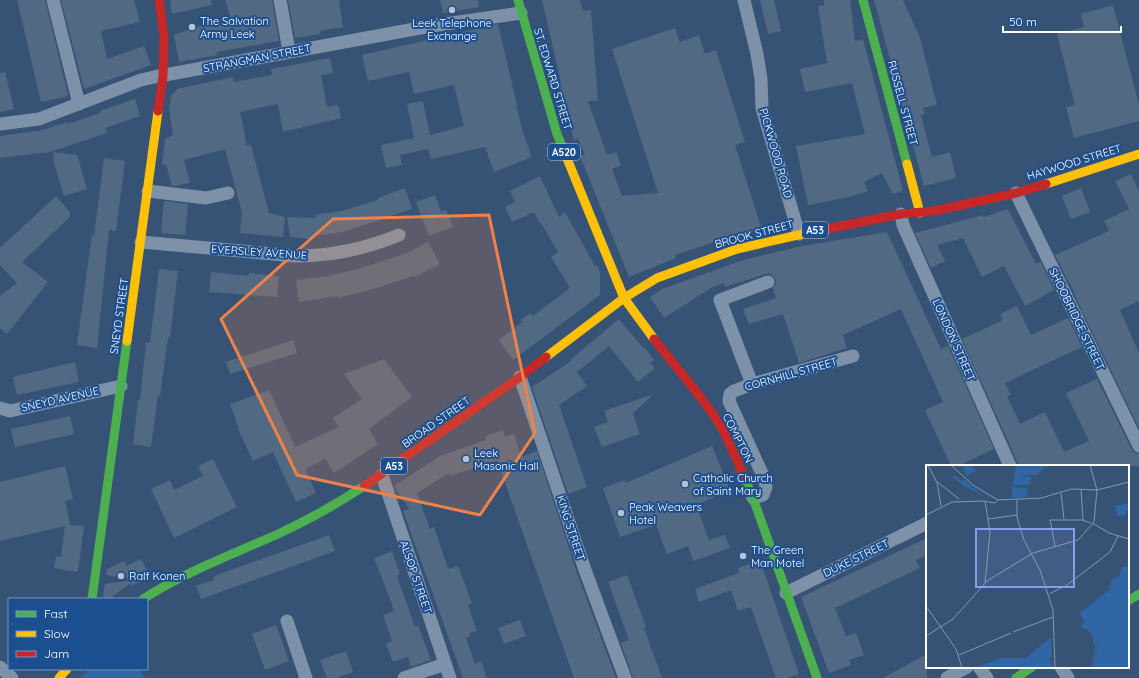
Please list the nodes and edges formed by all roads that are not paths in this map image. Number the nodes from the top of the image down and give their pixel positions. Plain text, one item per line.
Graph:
1 (53, 0) edge
2 (159, 0) edge
3 (280, 0) edge
4 (518, 0) edge
5 (744, 0) edge
6 (864, 0) edge
7 (521, 13) junction
8 (290, 51) junction
9 (163, 76) junction
10 (79, 104) junction
11 (0, 124) edge
12 (1139, 154) edge
13 (148, 191) junction
14 (228, 193) dead end
15 (1016, 193) junction
16 (920, 212) junction
17 (901, 214) junction
18 (799, 234) junction
19 (399, 235) dead end
20 (141, 242) junction
21 (768, 282) dead end
22 (624, 298) junction
23 (853, 356) dead end
24 (520, 377) junction
25 (752, 384) junction
26 (121, 386) junction
27 (0, 408) edge
28 (1139, 446) edge
29 (1010, 465) edge
30 (382, 475) junction
31 (753, 498) junction
32 (926, 523) edge
33 (786, 593) junction
34 (1139, 594) edge
35 (92, 598) edge
36 (145, 598) edge
37 (1129, 601) edge
38 (287, 621) dead end
39 (445, 664) junction
40 (0, 667) edge
41 (965, 668) edge
42 (980, 668) edge
43 (1031, 668) edge
44 (1062, 668) edge
45 (67, 670) edge
46 (12, 678) edge
47 (59, 678) edge
48 (306, 678) edge
49 (404, 678) edge
50 (450, 678) edge
51 (625, 678) edge
52 (817, 678) edge
53 (947, 678) edge
54 (987, 678) edge
55 (1016, 678) edge
56 (1068, 678) edge

1 - 10 street
2 - 9 main road, SNEYD STREET
3 - 8 street
4 - 7 main road, ST. EDWARD STREET / A520
5 - 18 street, PICKWOOD ROAD
6 - 16 main road, RUSSELL STREET
7 - 8 street, STRANGMAN STREET
7 - 22 main road, ST. EDWARD STREET / A520
8 - 9 street, STRANGMAN STREET
9 - 10 street, STRANGMAN STREET
9 - 13 main road, SNEYD STREET
10 - 11 street, STRANGMAN STREET
12 - 15 main road, HAYWOOD STREET / A53
13 - 14 street
13 - 20 main road, SNEYD STREET
15 - 16 main road, BROOK STREET / A53
15 - 28 street, SHOOBRIDGE STREET
16 - 17 main road, BROOK STREET / A53
17 - 18 main road, BROOK STREET / A53
17 - 29 street, LONDON STREET
18 - 22 main road, BROOK STREET / A53
19 - 20 street, EVERSLEY AVENUE
20 - 26 main road, SNEYD STREET
21 - 25 street
22 - 24 main road, BROAD STREET / A53
22 - 31 main road, COMPTON / A520
23 - 25 street, CORNHILL STREET
24 - 30 main road, BROAD STREET / A53
24 - 51 street, KING STREET
25 - 31 street, CORNHILL STREET
26 - 27 street, SNEYD AVENUE
26 - 35 main road, SNEYD STREET
30 - 36 main road, BROAD STREET / A53
30 - 39 street, ALSOP STREET
31 - 33 main road, COMPTON / A520
32 - 33 street, DUKE STREET
33 - 52 main road, COMPTON / A520
34 - 37 main road
38 - 48 street
39 - 49 street
39 - 50 street, ALSOP STREET
40 - 46 street
41 - 53 street
42 - 54 street
43 - 55 main road
44 - 56 street
45 - 47 main road

